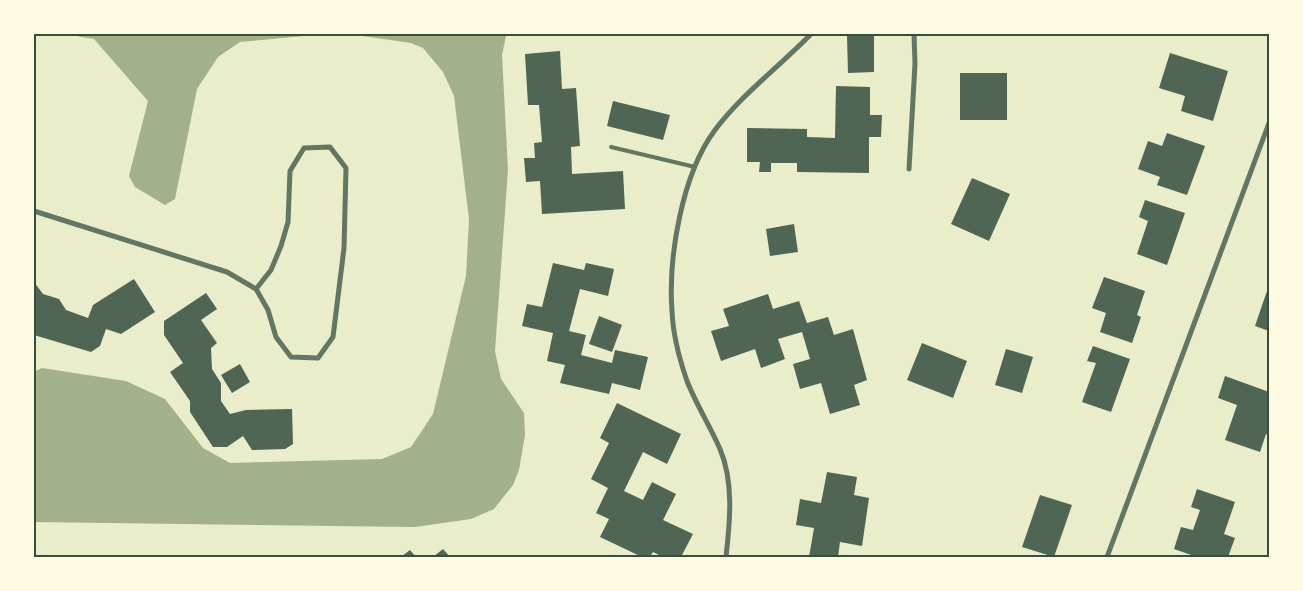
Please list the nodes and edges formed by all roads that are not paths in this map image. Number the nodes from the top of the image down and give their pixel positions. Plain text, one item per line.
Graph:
1 (811, 34) edge
2 (914, 34) edge
3 (1269, 123) edge
4 (611, 147) dead end
5 (695, 167) junction
6 (909, 169) dead end
7 (34, 212) edge
8 (256, 289) junction
9 (726, 557) edge
10 (1107, 557) edge

1 - 5 street
2 - 6 street
3 - 10 street
4 - 5 lane
5 - 9 street
7 - 8 street
8 - 8 street

